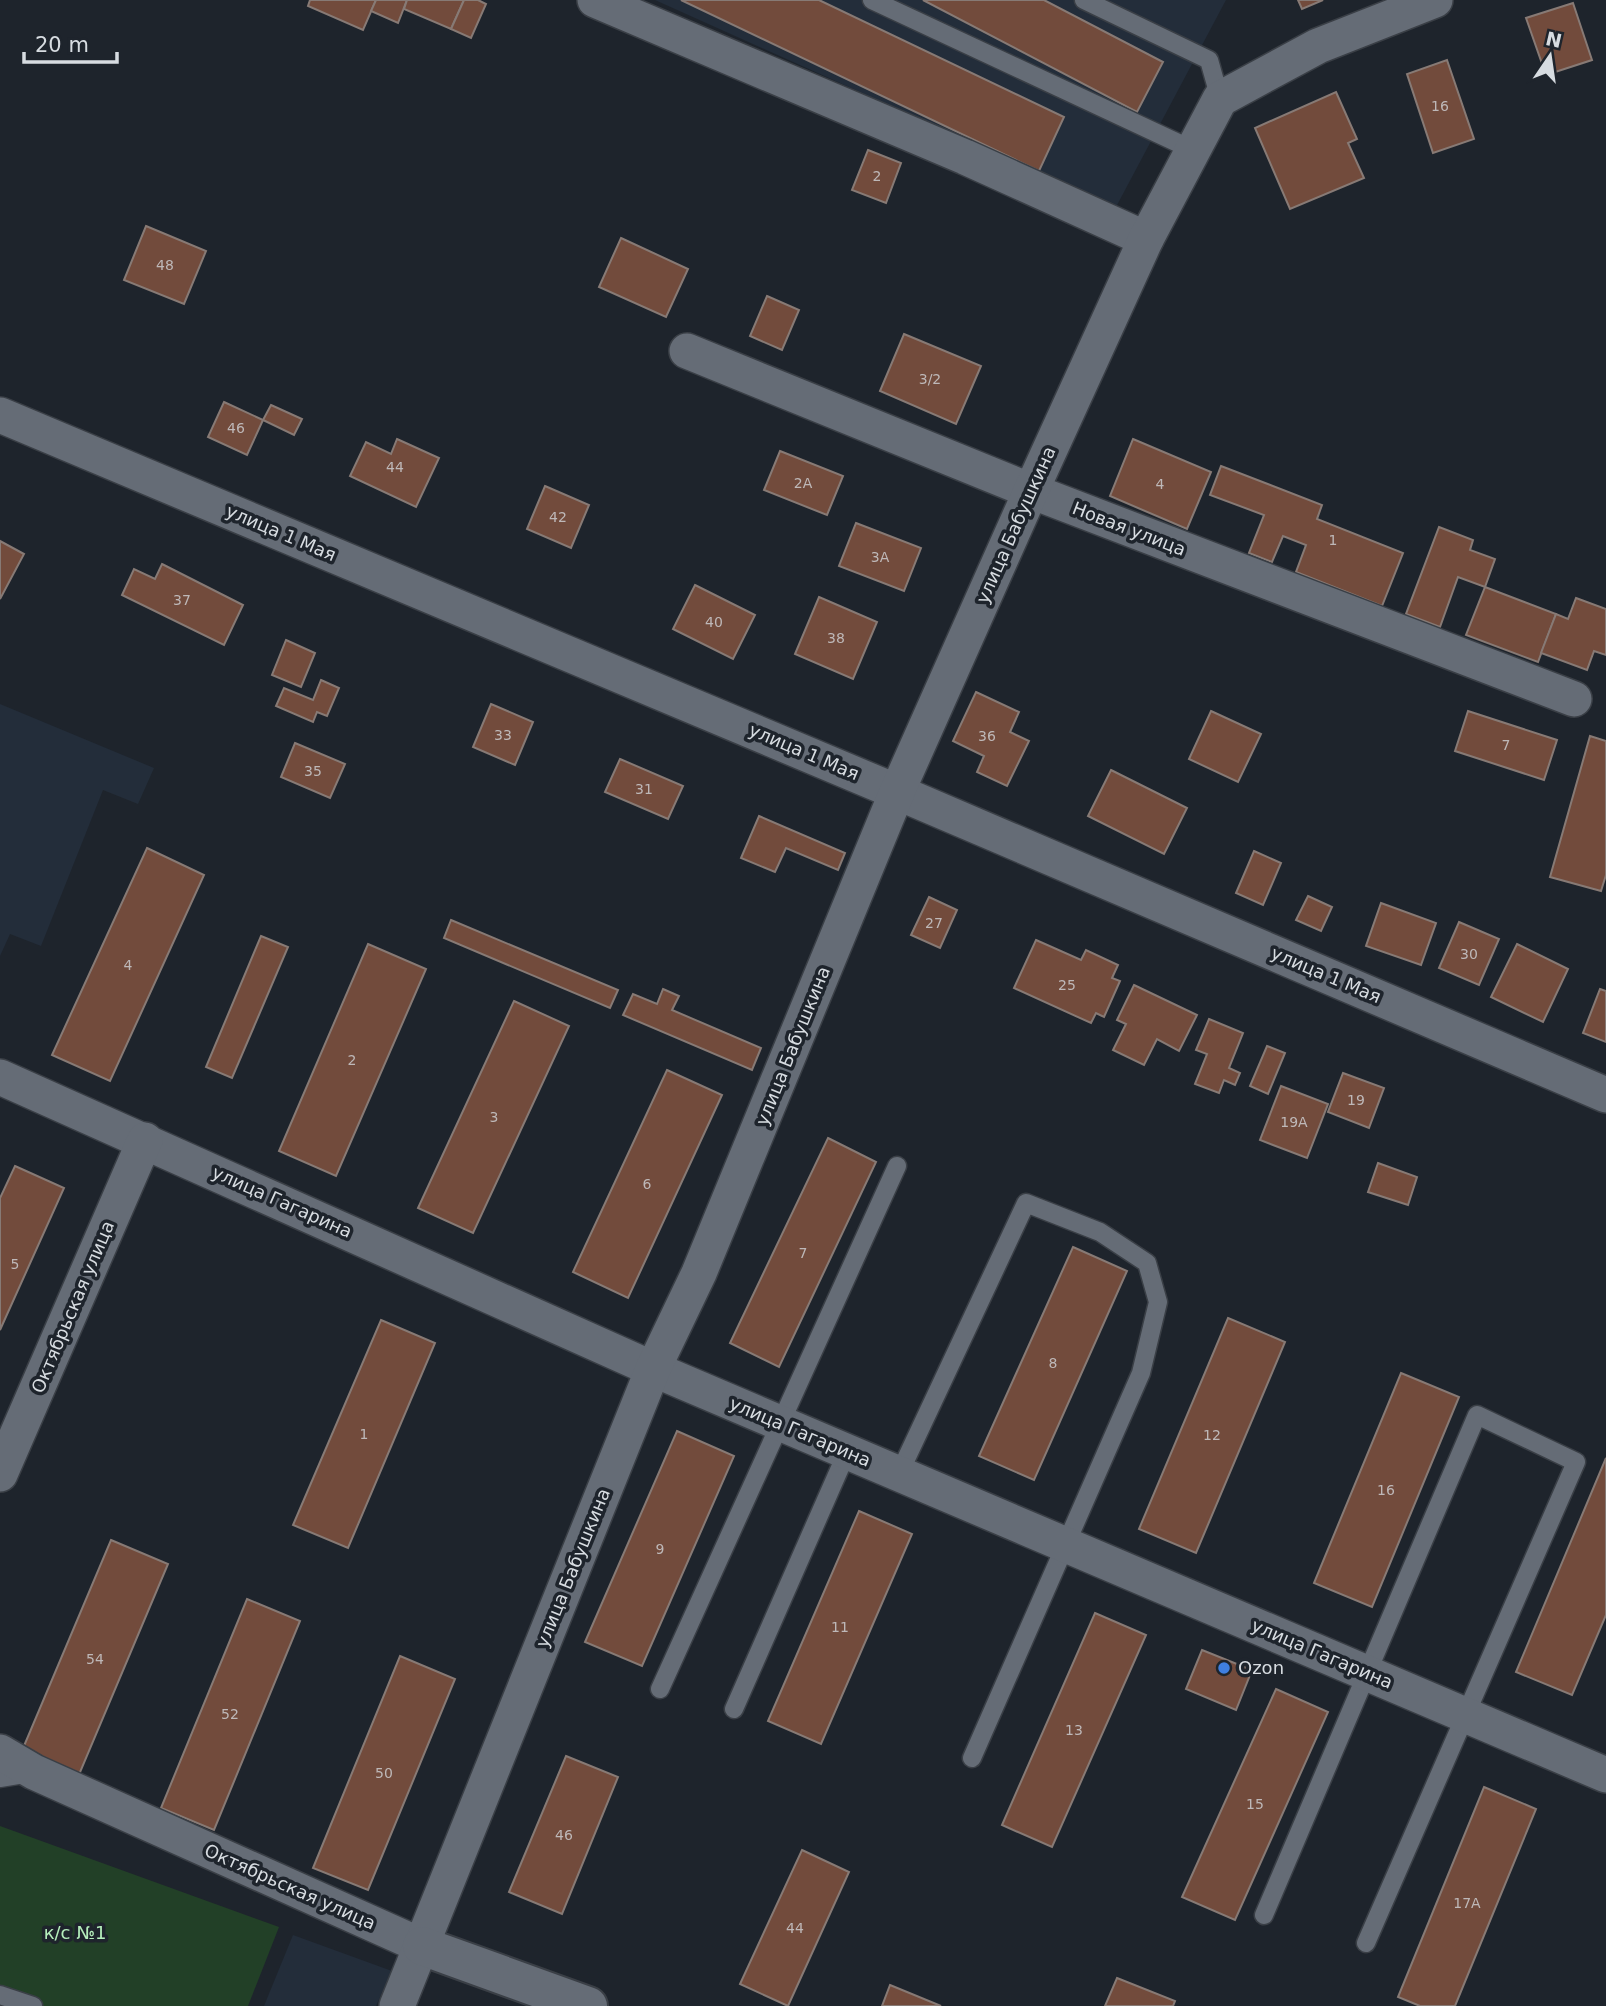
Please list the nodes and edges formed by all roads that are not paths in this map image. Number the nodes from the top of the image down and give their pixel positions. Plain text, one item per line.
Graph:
1 (595, 0) edge
2 (872, 0) edge
3 (1084, 0) edge
4 (1435, 0) edge
5 (1220, 99) junction
6 (1192, 150) junction
7 (1146, 239) junction
8 (687, 351) dead end
9 (0, 415) edge
10 (1031, 491) junction
11 (1574, 699) dead end
12 (897, 792) junction
13 (0, 1077) edge
14 (1606, 1095) edge
15 (145, 1140) junction
16 (897, 1166) dead end
17 (653, 1369) junction
18 (780, 1423) junction
19 (847, 1452) junction
20 (0, 1474) edge
21 (899, 1474) junction
22 (1066, 1545) junction
23 (1367, 1674) junction
24 (660, 1689) dead end
25 (734, 1709) dead end
26 (1465, 1715) junction
27 (0, 1752) edge
28 (972, 1758) dead end
29 (34, 1773) junction
30 (1606, 1775) edge
31 (0, 1778) edge
32 (1264, 1915) dead end
33 (1366, 1943) dead end
34 (422, 1947) junction
35 (0, 1995) edge
36 (33, 2006) edge
37 (397, 2006) edge
38 (588, 2006) edge

1 - 7 street
2 - 6 lane
3 - 5 lane
4 - 5 street
5 - 6 street, улица Бабушкина
6 - 7 street, улица Бабушкина
7 - 10 street, улица Бабушкина
8 - 10 street, Новая улица
9 - 12 street, улица 1 Мая
10 - 11 street, Новая улица
10 - 12 street, улица Бабушкина
12 - 14 street, улица 1 Мая
12 - 17 street, улица Бабушкина
13 - 15 street, улица Гагарина
15 - 17 street, улица Гагарина
15 - 20 street, Октябрьская улица
16 - 18 lane
17 - 18 street, улица Гагарина
17 - 34 street, улица Бабушкина
18 - 19 street, улица Гагарина
18 - 24 lane
19 - 21 street, улица Гагарина
19 - 25 lane
21 - 22 street, улица Гагарина
21 - 22 lane
22 - 23 street, улица Гагарина
22 - 28 lane
23 - 26 street, улица Гагарина
23 - 26 lane
23 - 32 lane
26 - 30 street, улица Гагарина
26 - 33 lane
27 - 29 street, Октябрьская улица
29 - 31 lane
29 - 34 street, Октябрьская улица
34 - 37 street, улица Бабушкина
34 - 38 street, Октябрьская улица
35 - 36 lane

